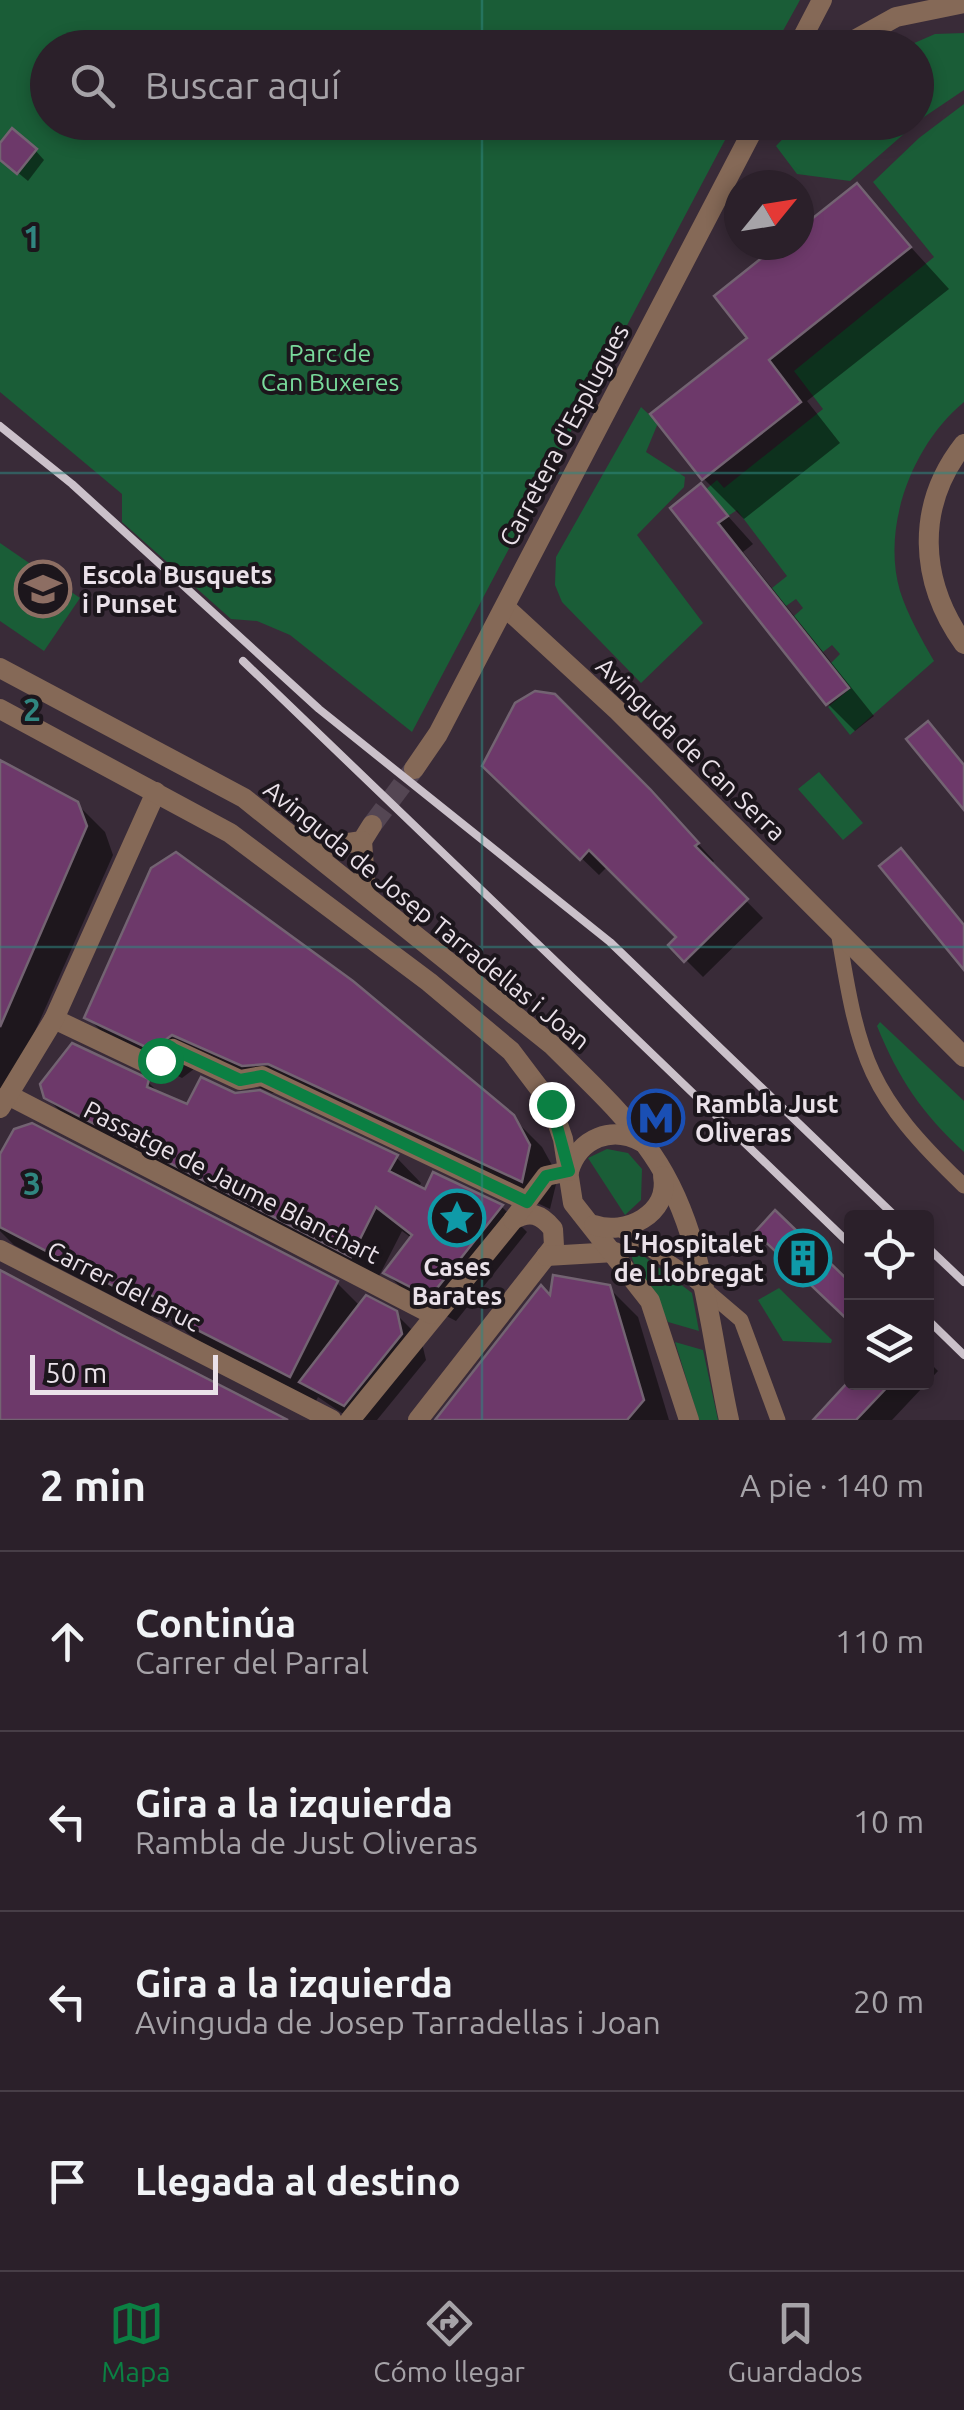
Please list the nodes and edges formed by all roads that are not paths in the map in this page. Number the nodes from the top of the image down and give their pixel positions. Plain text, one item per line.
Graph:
1 (822, 0) edge
2 (964, 3) edge
3 (806, 30) edge
4 (872, 30) edge
5 (748, 140) edge
6 (964, 444) edge
7 (505, 608) junction
8 (964, 644) edge
9 (0, 668) edge
10 (0, 709) edge
11 (414, 769) tunnel mouth
12 (156, 792) junction
13 (299, 839) junction
14 (366, 896) junction
15 (838, 932) junction
16 (54, 1019) junction
17 (964, 1057) edge
18 (4, 1102) edge
19 (643, 1142) junction
20 (569, 1171) junction
21 (662, 1171) junction
22 (964, 1186) edge
23 (524, 1200) junction
24 (513, 1220) junction
25 (594, 1225) junction
26 (620, 1229) junction
27 (0, 1250) edge
28 (615, 1252) junction
29 (546, 1256) junction
30 (705, 1289) junction
31 (432, 1314) junction
32 (332, 1420) edge
33 (350, 1420) edge
34 (418, 1420) edge
35 (689, 1420) edge
36 (729, 1420) edge
37 (778, 1420) edge

1 - 3 street
2 - 4 street
5 - 7 street, Carretera d'Esplugues
6 - 8 street
7 - 11 street, Carretera d'Esplugues
7 - 15 street, Avinguda de Can Serra
9 - 13 street, Avinguda de Josep Tarradellas i Joan
10 - 12 street, Avinguda de Josep Tarradellas i Joan
12 - 16 street
12 - 20 street, Avinguda de Josep Tarradellas i Joan
13 - 14 street, Avinguda de Josep Tarradellas i Joan
13 - 14 street
14 - 19 street, Avinguda de Josep Tarradellas i Joan
15 - 17 street, Avinguda de Can Serra
15 - 22 lane
16 - 18 street
16 - 23 street
18 - 31 street, Passatge de Jaume Blanchart
19 - 20 street
19 - 21 street, Avinguda de Josep Tarradellas i Joan
20 - 23 street
20 - 25 street, Avinguda de Josep Tarradellas i Joan
21 - 26 street
21 - 30 street, Avinguda de Josep Tarradellas i Joan
23 - 24 street
24 - 29 street
24 - 31 street
25 - 26 street
25 - 28 street, Avinguda de Josep Tarradellas i Joan
26 - 30 lane
27 - 32 street, Carrer del Bruc
28 - 29 street
28 - 35 street, Avinguda de Josep Tarradellas i Joan
29 - 34 street
30 - 36 street, Avinguda de Josep Tarradellas i Joan
30 - 37 lane
31 - 33 street

